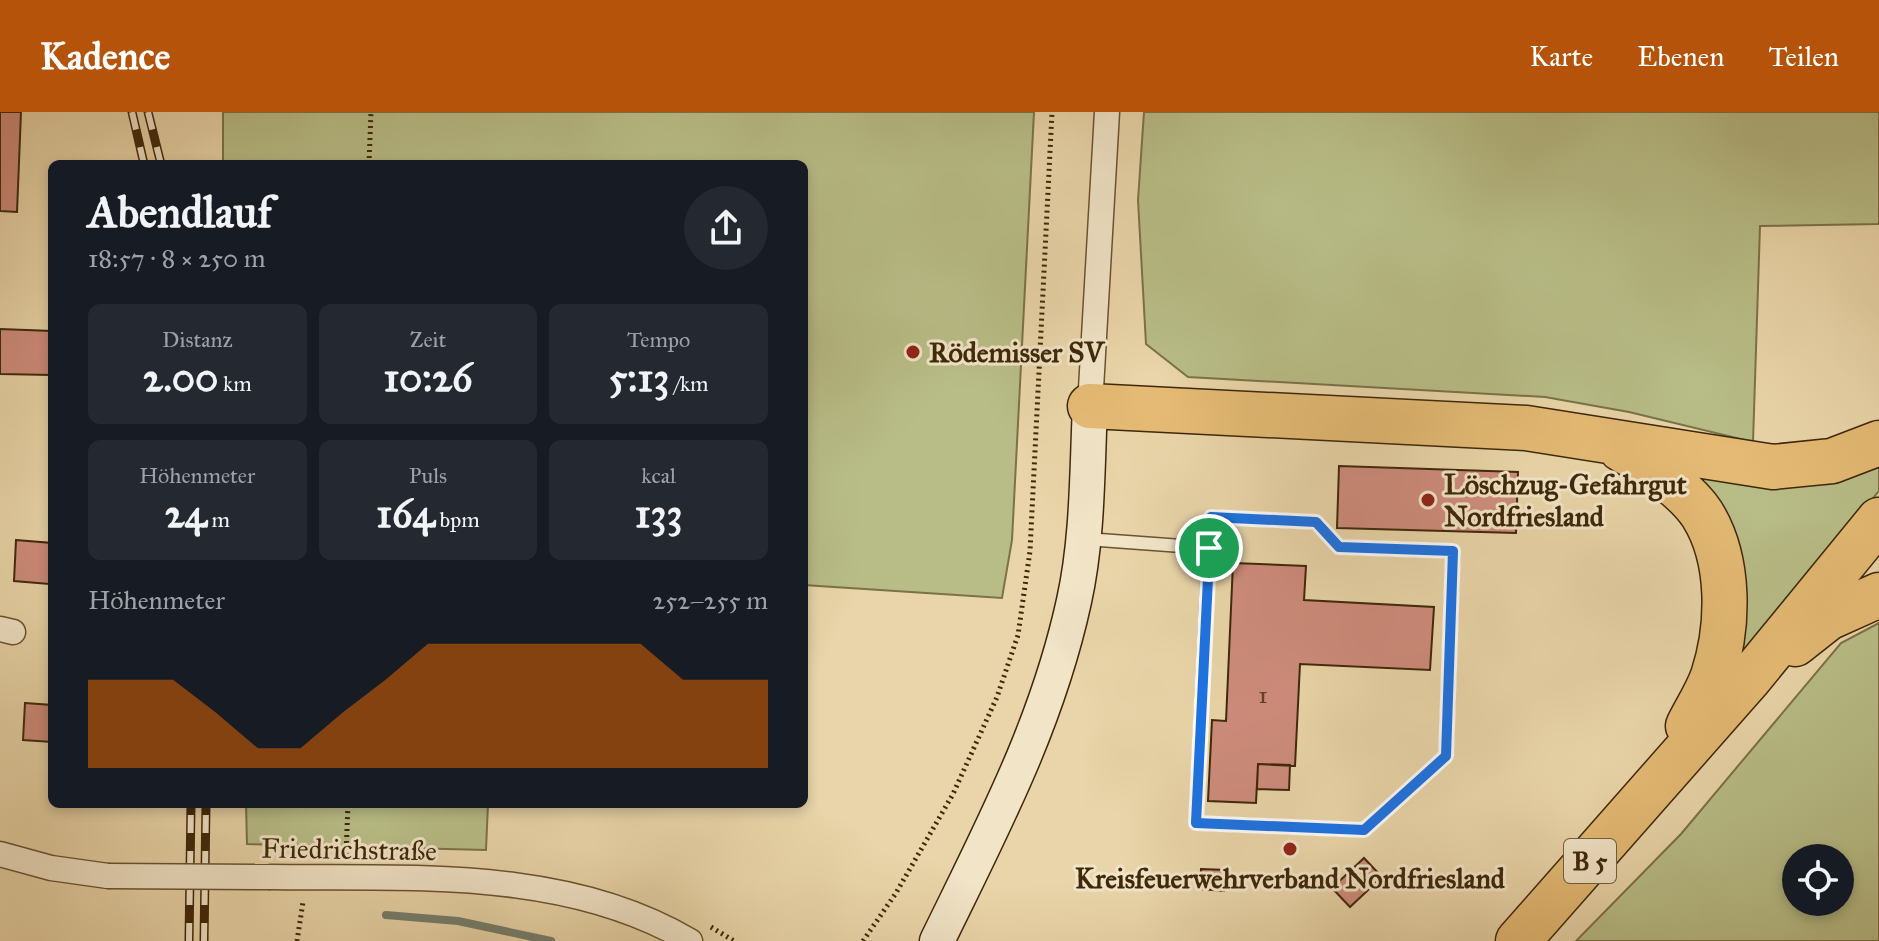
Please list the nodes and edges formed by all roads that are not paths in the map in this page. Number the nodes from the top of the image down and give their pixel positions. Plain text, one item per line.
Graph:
1 (1107, 112) edge
2 (1090, 406) junction
3 (1601, 438) junction
4 (1879, 443) edge
5 (1879, 520) edge
6 (1083, 539) junction
7 (1209, 548) junction
8 (1879, 595) edge
9 (1748, 680) junction
10 (1662, 780) junction
11 (0, 854) edge
12 (690, 941) edge
13 (937, 941) edge
14 (1518, 941) edge

1 - 2 street
2 - 3 highway
2 - 6 street
3 - 4 highway
3 - 10 highway
5 - 9 highway, B 5
6 - 7 lane
6 - 13 street
7 - 7 lane
8 - 9 highway
9 - 10 highway, B 5
10 - 14 highway, B 5
11 - 12 street, Friedrichstraße, bridge

